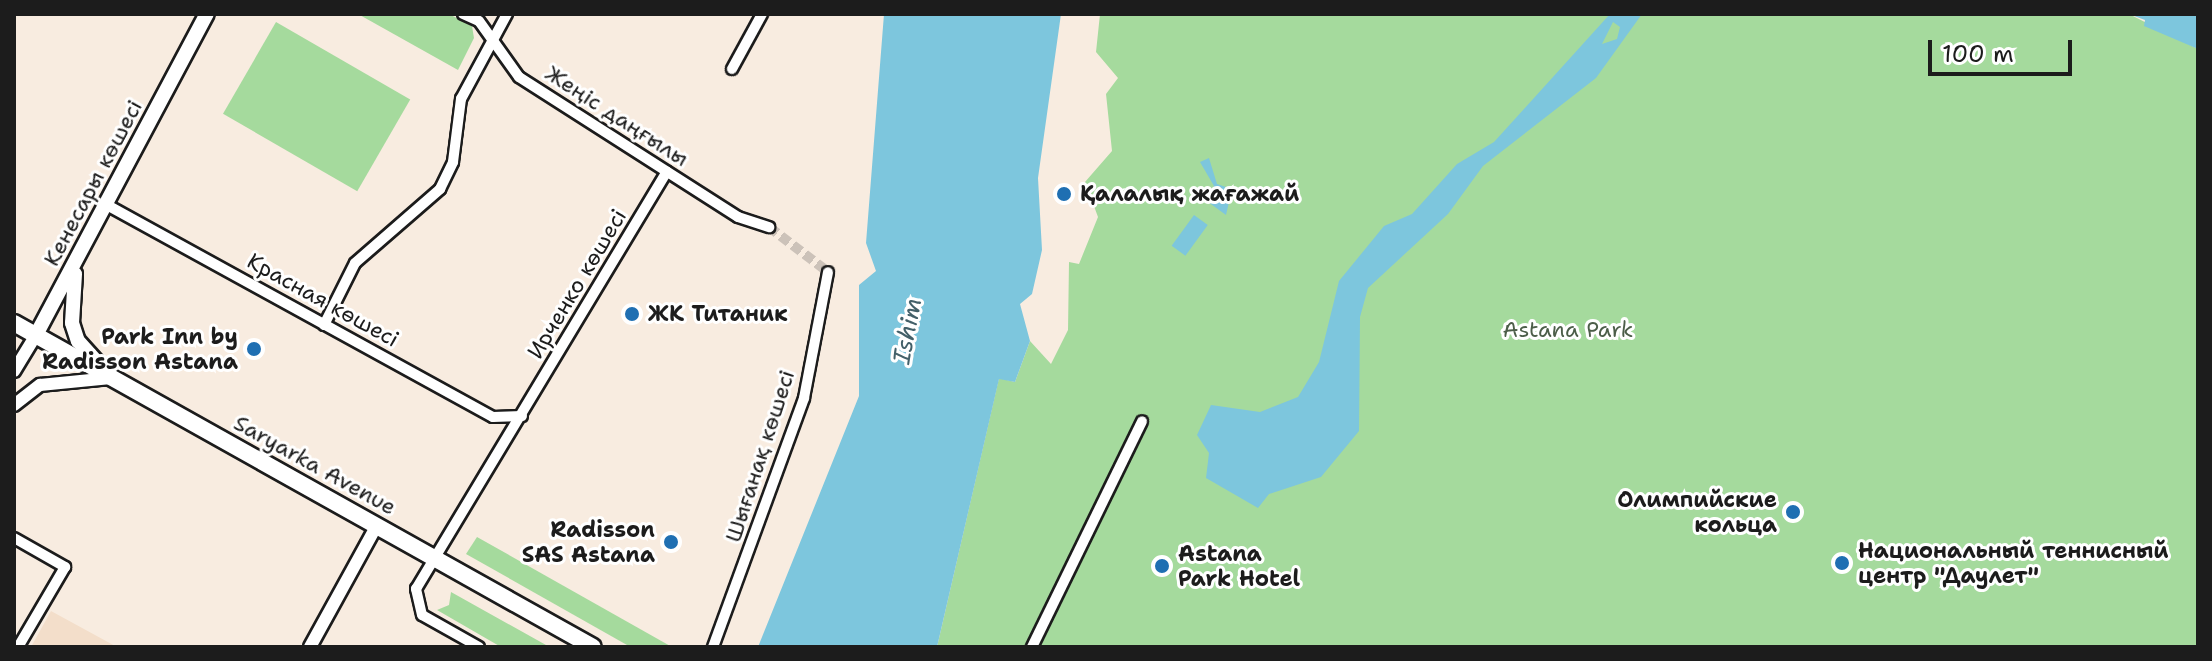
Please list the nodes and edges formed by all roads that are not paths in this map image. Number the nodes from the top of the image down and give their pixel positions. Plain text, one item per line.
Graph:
1 (207, 14) edge
2 (463, 14) edge
3 (762, 14) edge
4 (505, 15) edge
5 (492, 39) junction
6 (732, 69) dead end
7 (667, 172) junction
8 (107, 205) junction
9 (769, 227) tunnel mouth
10 (80, 254) junction
11 (828, 272) dead end
12 (14, 323) edge
13 (324, 325) junction
14 (36, 335) junction
15 (14, 371) edge
16 (111, 378) junction
17 (14, 405) edge
18 (522, 416) junction
19 (1142, 421) dead end
20 (377, 525) junction
21 (14, 538) edge
22 (432, 555) junction
23 (18, 647) edge
24 (310, 647) edge
25 (479, 647) edge
26 (593, 647) edge
27 (713, 647) edge
28 (1032, 647) edge

1 - 8 main road, Кенесары көшесі
2 - 5 street, Жеңіс даңғылы
3 - 6 street
4 - 5 street
5 - 7 street, Жеңіс даңғылы
5 - 13 street
7 - 9 street, Жеңіс даңғылы
7 - 18 street, Ирченко көшесі
8 - 10 main road, Кенесары көшесі
8 - 13 street, Красная көшесі
10 - 14 main road, Кенесары көшесі
10 - 16 main road
11 - 27 street, Шығанақ көшесі
12 - 14 main road, Saryarka Avenue
13 - 18 street, Красная көшесі
14 - 15 street, Кенесары көшесі
14 - 16 main road, Saryarka Avenue
16 - 17 street
16 - 20 main road, Saryarka Avenue
18 - 22 street, Ирченко көшесі
19 - 28 street
20 - 22 main road, Saryarka Avenue
20 - 24 street
21 - 23 street
22 - 25 street, Ирченко көшесі
22 - 26 main road, Saryarka Avenue

